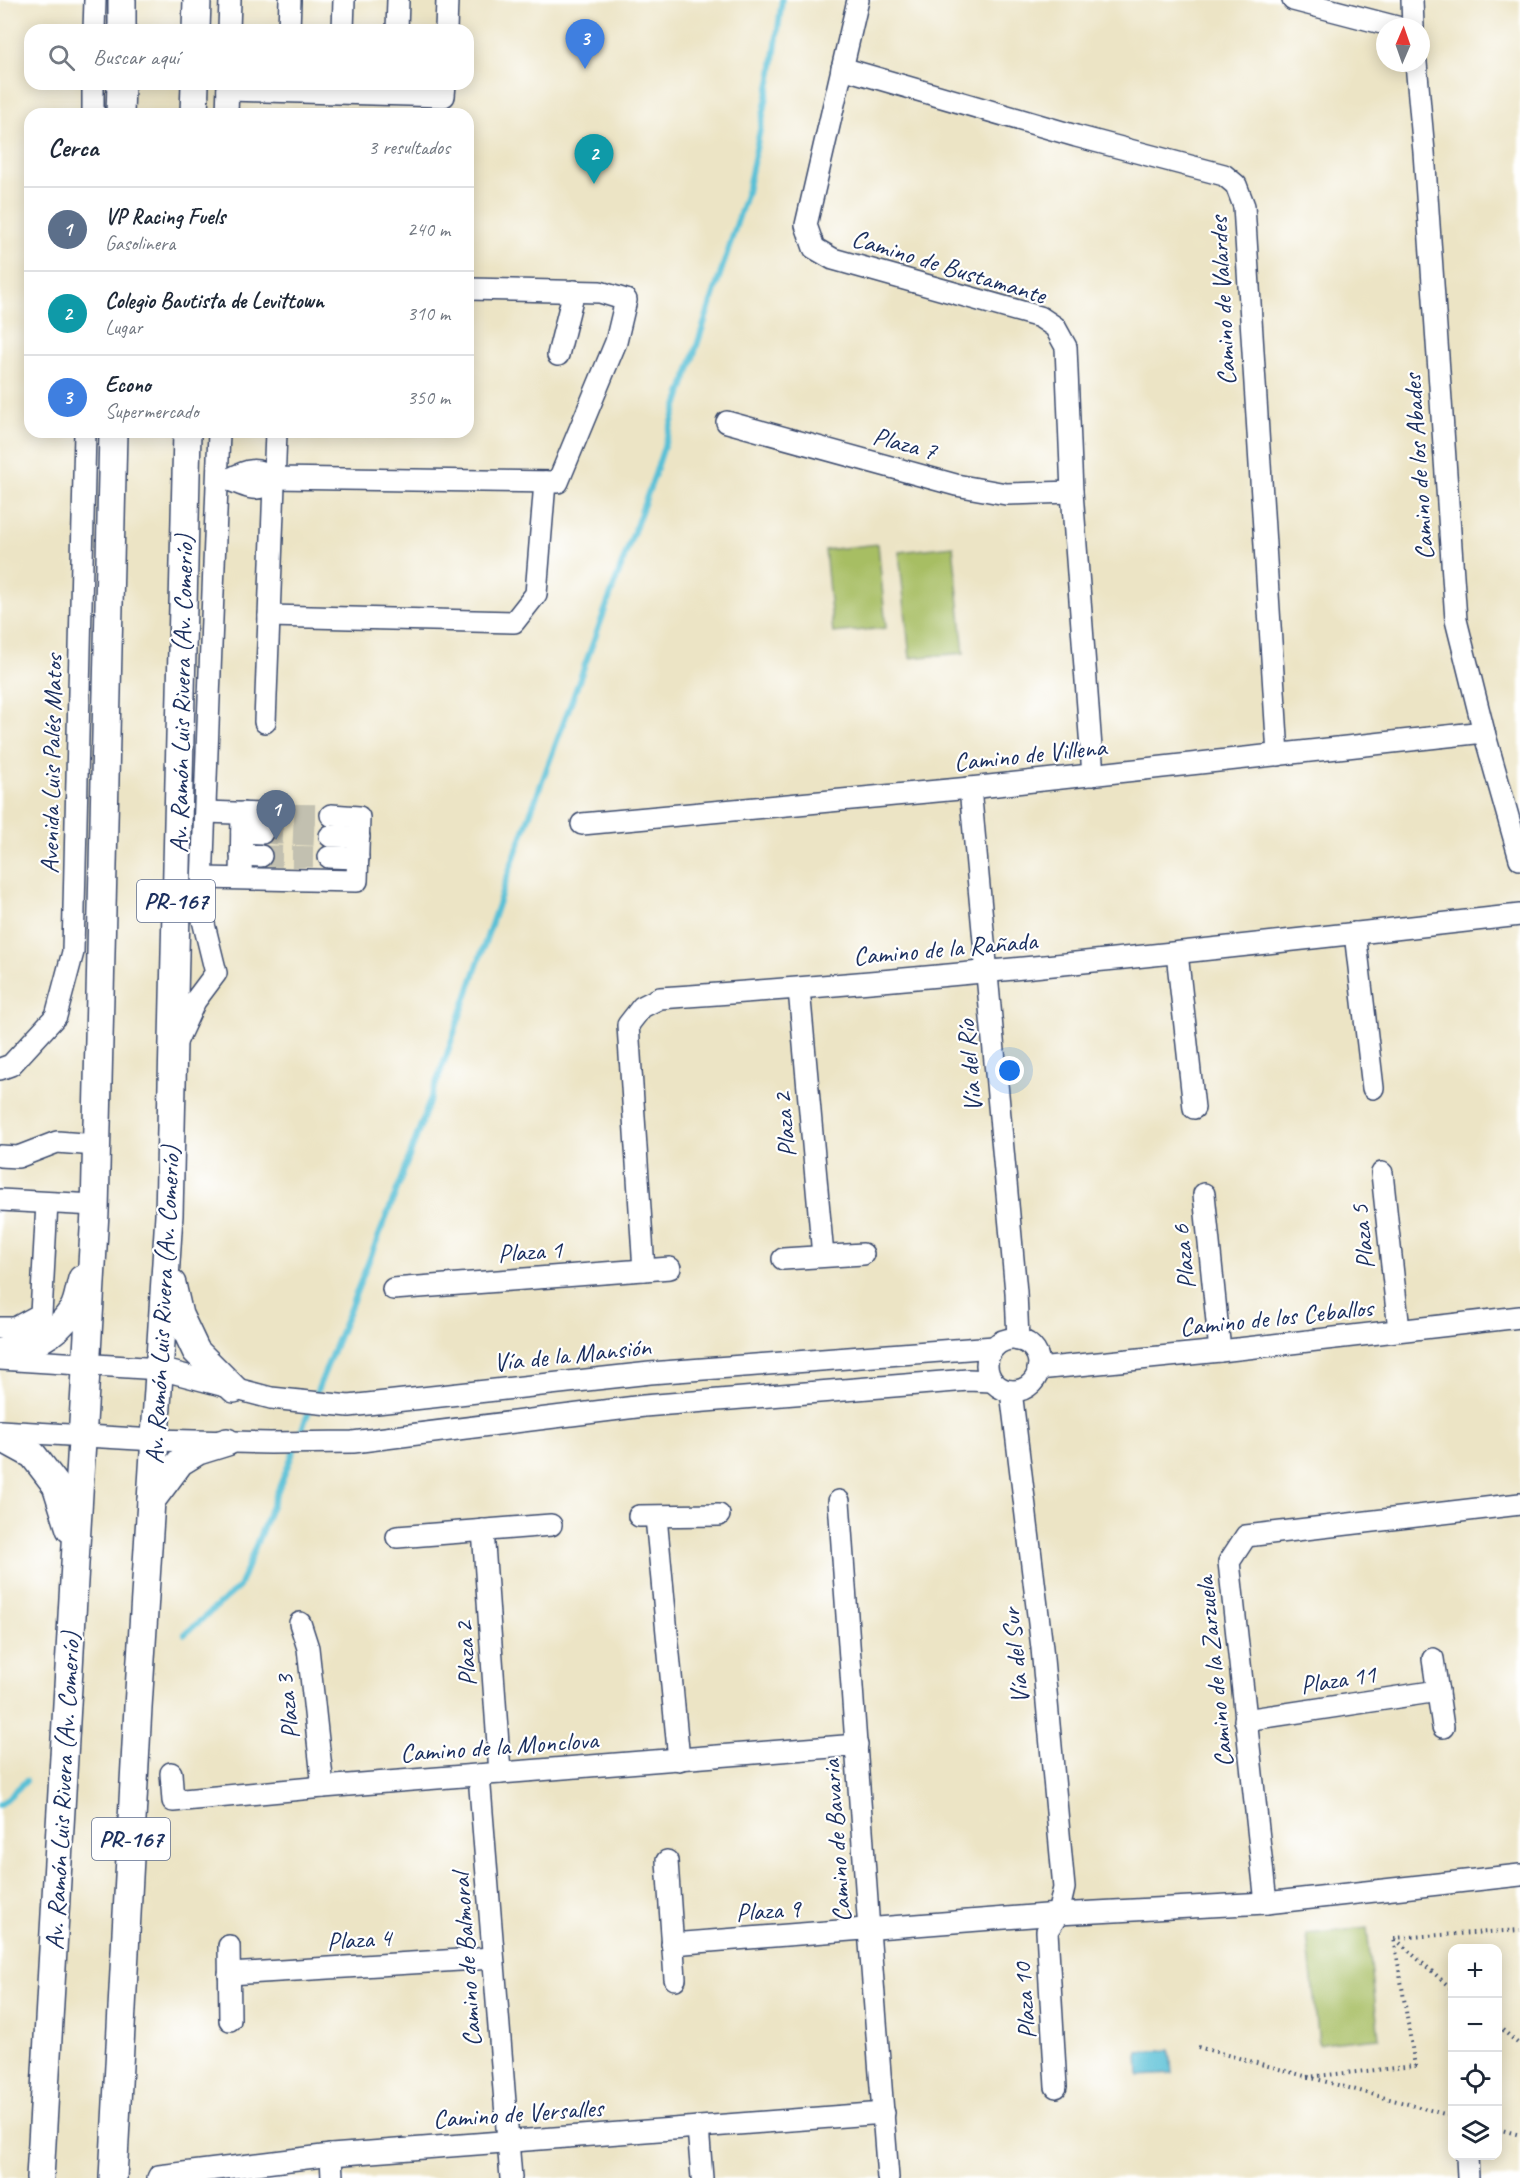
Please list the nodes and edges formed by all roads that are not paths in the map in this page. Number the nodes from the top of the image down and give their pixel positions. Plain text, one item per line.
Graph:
1 (95, 0) edge
2 (122, 0) edge
3 (197, 0) edge
4 (230, 0) edge
5 (290, 0) edge
6 (344, 0) edge
7 (398, 0) edge
8 (447, 0) edge
9 (858, 0) edge
10 (1293, 0) edge
11 (1412, 0) edge
12 (1413, 18) edge
13 (1376, 22) edge
14 (94, 24) edge
15 (122, 24) edge
16 (196, 24) edge
17 (229, 24) edge
18 (289, 24) edge
19 (343, 24) edge
20 (397, 24) edge
21 (446, 24) edge
22 (842, 68) junction
23 (1417, 72) edge
24 (93, 90) edge
25 (120, 90) edge
26 (195, 90) edge
27 (228, 90) edge
28 (396, 90) edge
29 (444, 90) edge
30 (93, 108) edge
31 (120, 108) edge
32 (194, 108) edge
33 (227, 108) edge
34 (474, 289) edge
35 (574, 291) junction
36 (558, 355) dead end
37 (727, 423) dead end
38 (85, 438) edge
39 (113, 438) edge
40 (187, 438) edge
41 (220, 438) edge
42 (276, 438) edge
43 (274, 478) junction
44 (224, 479) junction
45 (545, 482) junction
46 (1072, 492) junction
47 (269, 616) junction
48 (265, 722) dead end
49 (1484, 732) junction
50 (1278, 755) junction
51 (1093, 775) junction
52 (970, 788) junction
53 (206, 812) junction
54 (582, 824) dead end
55 (330, 826) tunnel mouth
56 (329, 857) tunnel mouth
57 (358, 858) junction
58 (1520, 859) edge
59 (241, 878) junction
60 (203, 879) junction
61 (1520, 915) edge
62 (1355, 933) junction
63 (1177, 953) junction
64 (988, 972) junction
65 (799, 989) junction
66 (173, 1048) junction
67 (0, 1069) edge
68 (1373, 1088) dead end
69 (1194, 1108) dead end
70 (96, 1145) junction
71 (0, 1156) edge
72 (1382, 1173) dead end
73 (1204, 1194) dead end
74 (0, 1200) edge
75 (47, 1203) junction
76 (95, 1205) junction
77 (93, 1238) junction
78 (862, 1254) dead end
79 (823, 1256) junction
80 (783, 1259) dead end
81 (166, 1261) junction
82 (670, 1268) dead end
83 (644, 1270) junction
84 (393, 1289) dead end
85 (1520, 1317) edge
86 (0, 1328) edge
87 (1399, 1330) junction
88 (1018, 1340) junction
89 (994, 1347) junction
90 (1220, 1351) junction
91 (0, 1352) edge
92 (0, 1359) edge
93 (86, 1365) junction
94 (160, 1369) junction
95 (1038, 1369) junction
96 (992, 1381) junction
97 (234, 1389) junction
98 (1011, 1391) junction
99 (0, 1431) edge
100 (81, 1436) junction
101 (0, 1437) edge
102 (155, 1440) junction
103 (227, 1442) junction
104 (151, 1501) junction
105 (839, 1501) dead end
106 (1520, 1504) edge
107 (719, 1515) dead end
108 (551, 1525) dead end
109 (483, 1530) junction
110 (397, 1537) dead end
111 (75, 1545) junction
112 (300, 1623) dead end
113 (1433, 1659) dead end
114 (1438, 1691) junction
115 (1245, 1720) junction
116 (1443, 1727) dead end
117 (857, 1745) junction
118 (679, 1760) junction
119 (171, 1773) dead end
120 (490, 1774) junction
121 (323, 1787) junction
122 (667, 1861) dead end
123 (1520, 1875) edge
124 (1266, 1903) junction
125 (1058, 1914) junction
126 (869, 1930) junction
127 (672, 1944) junction
128 (229, 1946) dead end
129 (493, 1958) junction
130 (229, 1974) junction
131 (675, 1979) dead end
132 (230, 2019) dead end
133 (1056, 2087) dead end
134 (884, 2113) junction
135 (698, 2127) junction
136 (508, 2141) junction
137 (331, 2155) junction
138 (1467, 2160) edge
139 (40, 2178) edge
140 (113, 2178) edge
141 (158, 2178) edge
142 (332, 2178) edge
143 (511, 2178) edge
144 (702, 2178) edge
145 (888, 2178) edge
146 (1468, 2178) edge

1 - 14 street
2 - 15 main road
3 - 16 main road
4 - 17 street
5 - 18 street
6 - 19 street
7 - 20 street
8 - 21 street
9 - 22 street, Camino de Bustamante
10 - 13 street
11 - 12 street
22 - 46 street, Camino de Bustamante
22 - 50 street, Camino de Valardes
23 - 49 street, Camino de los Abades
24 - 30 street
25 - 31 main road
26 - 32 main road
27 - 33 street
28 - 29 street
34 - 35 street
35 - 36 street
35 - 45 street
37 - 46 street, Plaza 7
38 - 67 street, Avenida Luis Palés Matos
39 - 70 main road, Av. Ramón Luis Rivera (Av. Comerío) / PR-167
40 - 66 main road, Av. Ramón Luis Rivera (Av. Comerío) / PR-167
41 - 44 street
42 - 43 street
43 - 44 street
43 - 45 street
43 - 47 street
44 - 53 street
45 - 47 street
46 - 51 street, Camino de Bustamante
47 - 48 street
49 - 50 street, Camino de Villena
49 - 58 street, Camino de los Abades
50 - 51 street, Camino de Villena
51 - 52 street, Camino de Villena
52 - 54 street, Camino de Villena
52 - 64 street, Vía del Río
53 - 59 street
53 - 60 street
55 - 57 street
56 - 57 street
57 - 59 street
59 - 60 street
60 - 66 street
61 - 62 street, Camino de la Rañada
62 - 63 street, Camino de la Rañada
62 - 68 street
63 - 64 street, Camino de la Rañada
63 - 69 street
64 - 65 street, Camino de la Rañada
64 - 88 street, Vía del Río
65 - 79 street, Plaza 2
65 - 83 street, Camino de la Rañada
66 - 81 main road, Av. Ramón Luis Rivera (Av. Comerío) / PR-167
70 - 71 street
70 - 76 main road, Av. Ramón Luis Rivera (Av. Comerío) / PR-167
72 - 87 street, Plaza 5
73 - 90 street, Plaza 6
74 - 75 street
75 - 76 street
75 - 86 street
76 - 77 main road, Av. Ramón Luis Rivera (Av. Comerío) / PR-167
77 - 91 main road
77 - 93 main road, Av. Ramón Luis Rivera (Av. Comerío) / PR-167
78 - 79 street
79 - 80 street
81 - 94 main road, Av. Ramón Luis Rivera (Av. Comerío) / PR-167
81 - 97 main road
82 - 83 street, Plaza 1
83 - 84 street, Plaza 1
85 - 87 street, Camino de los Ceballos
87 - 90 street, Camino de los Ceballos
88 - 89 street
88 - 95 street
89 - 96 street
89 - 97 street, Vía de la Mansión
90 - 95 street, Camino de los Ceballos
92 - 93 street, Vía de la Mansión
93 - 94 street, Vía de la Mansión
93 - 100 main road, Av. Ramón Luis Rivera (Av. Comerío) / PR-167
94 - 97 street, Vía de la Mansión
94 - 102 main road, Av. Ramón Luis Rivera (Av. Comerío) / PR-167
95 - 98 street
96 - 98 street
96 - 103 street
98 - 125 street, Vía del Sur
99 - 100 street
100 - 102 street
100 - 111 main road, Av. Ramón Luis Rivera (Av. Comerío) / PR-167
101 - 111 main road
102 - 103 street
102 - 104 main road, Av. Ramón Luis Rivera (Av. Comerío) / PR-167
103 - 104 main road
104 - 140 main road, Av. Ramón Luis Rivera (Av. Comerío) / PR-167
105 - 117 street, Camino de Bavaria
106 - 115 street, Camino de la Zarzuela
107 - 118 street
108 - 109 street
109 - 110 street
109 - 120 street, Plaza 2
111 - 139 main road, Av. Ramón Luis Rivera (Av. Comerío) / PR-167
112 - 121 street, Plaza 3
113 - 114 street
114 - 115 street, Plaza 11
114 - 116 street
115 - 124 street, Camino de la Zarzuela
117 - 118 street, Camino de la Monclova
117 - 126 street, Camino de Bavaria
118 - 120 street, Camino de la Monclova
119 - 121 street, Camino de la Monclova
120 - 121 street, Camino de la Monclova
120 - 129 street, Camino de Balmoral
122 - 127 street
123 - 124 street
124 - 125 street
125 - 126 street
125 - 133 street, Plaza 10
126 - 127 street, Plaza 9
126 - 134 street, Camino de Bavaria
127 - 131 street
128 - 130 street
129 - 130 street, Plaza 4
129 - 136 street, Camino de Balmoral
130 - 132 street
134 - 135 street, Camino de Versalles
134 - 145 street, Camino de Bavaria
135 - 136 street, Camino de Versalles
135 - 144 street
136 - 137 street, Camino de Versalles
136 - 143 street
137 - 141 street, Camino de Versalles
137 - 142 street
138 - 146 street

